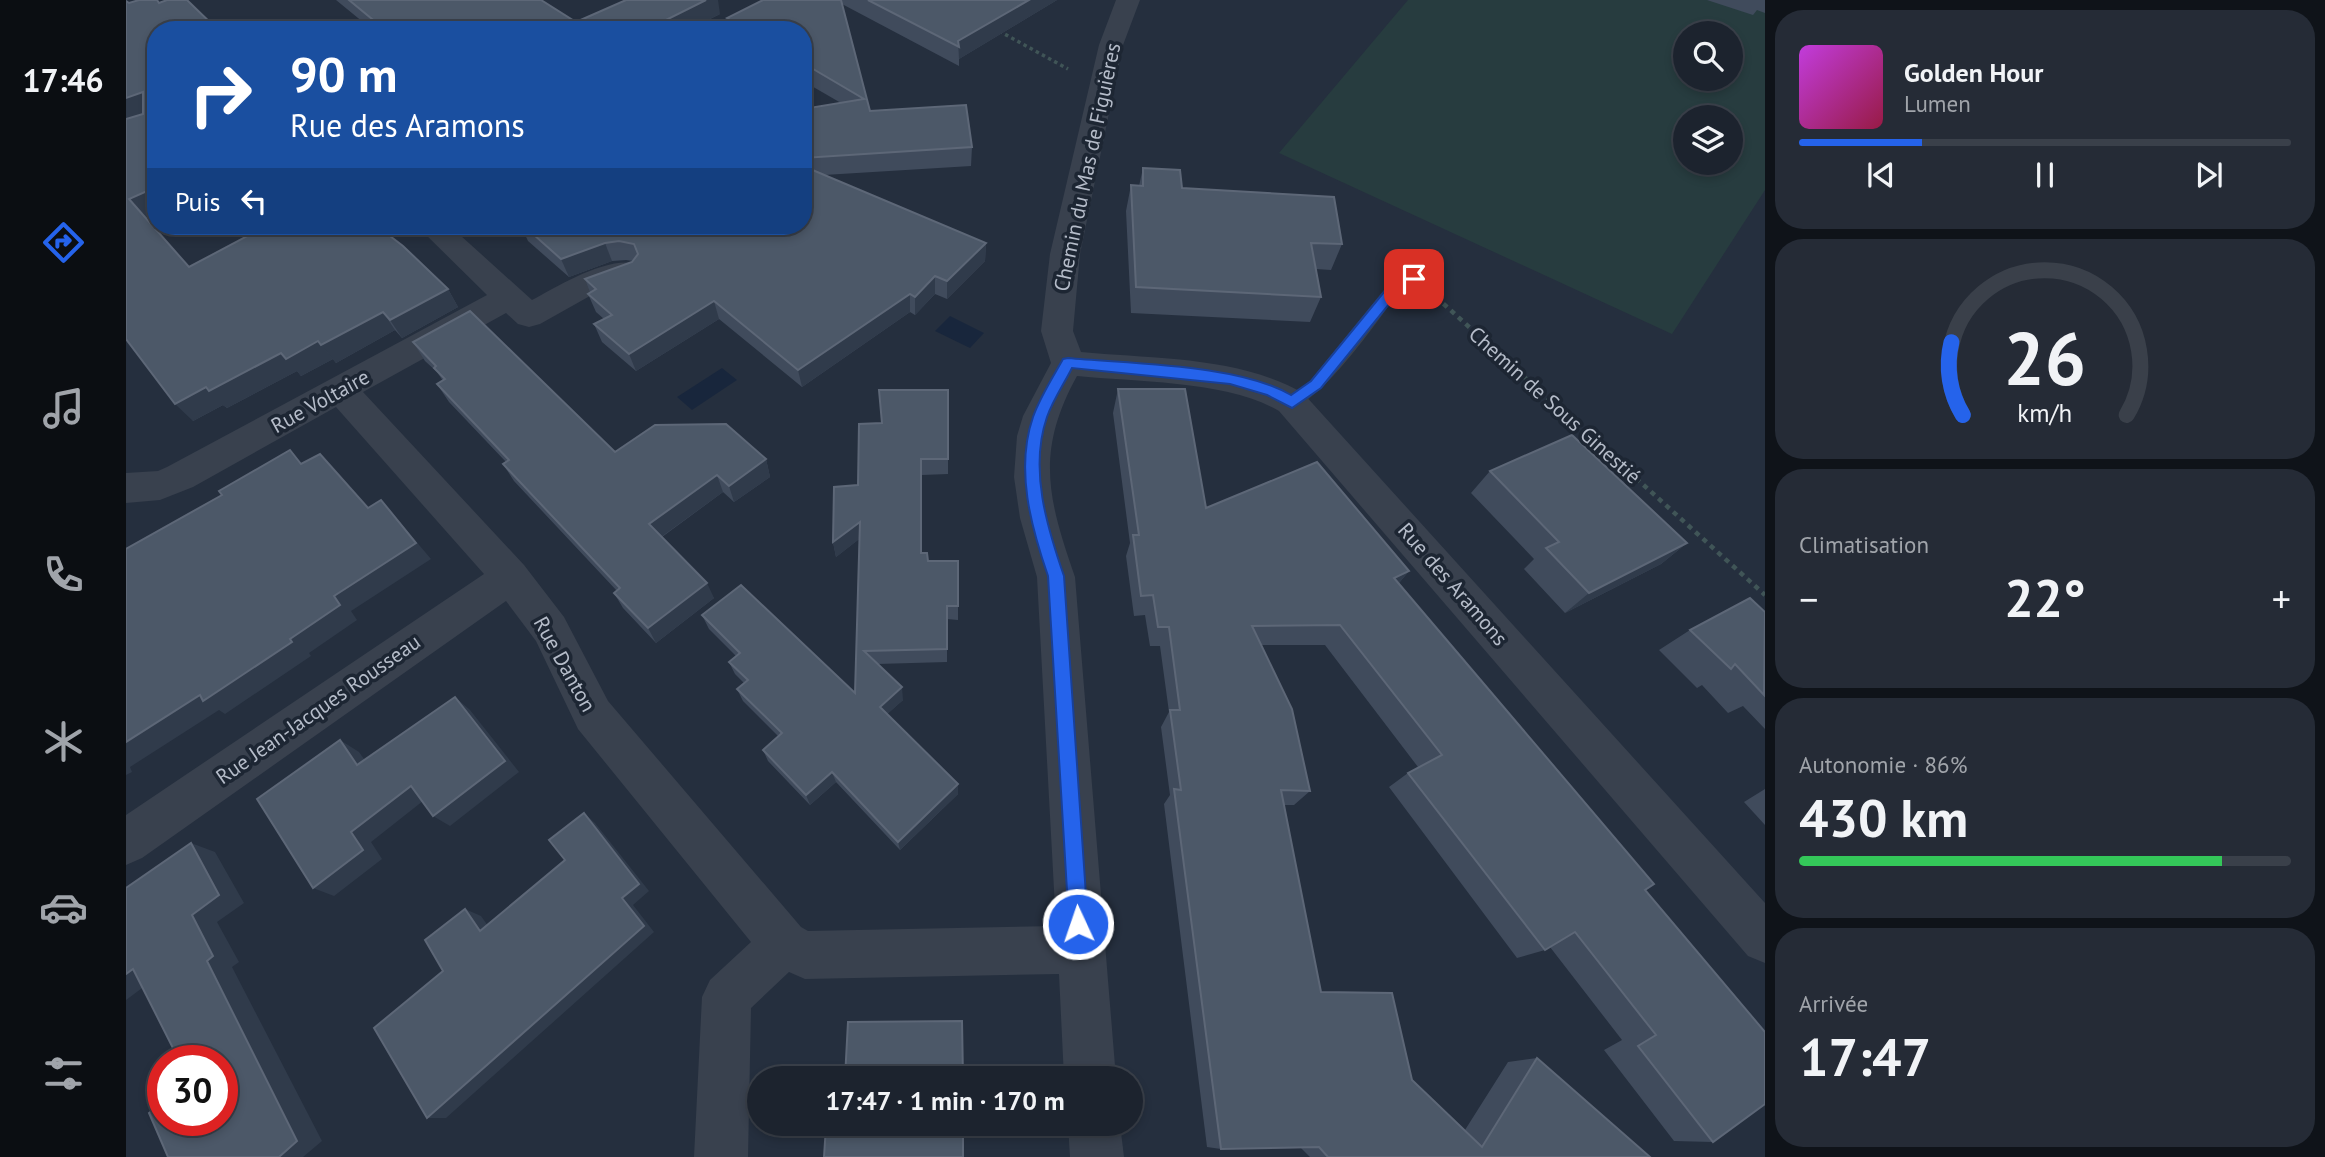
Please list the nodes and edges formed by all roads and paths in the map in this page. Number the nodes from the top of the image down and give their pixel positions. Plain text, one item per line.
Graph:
1 (1128, 0) edge
2 (995, 29) edge
3 (1106, 78) junction
4 (442, 235) edge
5 (627, 271) edge
6 (1414, 279) joint
7 (509, 297) junction
8 (1068, 363) junction
9 (340, 389) junction
10 (1292, 402) junction
11 (126, 488) edge
12 (510, 577) junction
13 (1765, 595) edge
14 (126, 842) edge
15 (1765, 939) edge
16 (784, 944) junction
17 (1080, 950) junction
18 (1089, 1066) edge
19 (1095, 1136) edge
20 (721, 1157) edge
21 (1097, 1157) edge

1 - 3 street, Chemin du Mas de Figuières
2 - 3 path
3 - 8 street, Chemin du Mas de Figuières
4 - 7 street
5 - 7 street
6 - 10 lane
6 - 13 path, Chemin de Sous Ginestié
7 - 9 street, Rue Voltaire
8 - 10 street, Rue des Aramons
8 - 17 street
9 - 11 street, Rue Voltaire
9 - 12 street, Rue Danton
10 - 15 street, Rue des Aramons
12 - 14 street, Rue Jean-Jacques Rousseau
12 - 16 street, Rue Danton
16 - 17 street
16 - 20 street
17 - 18 street
19 - 21 street

